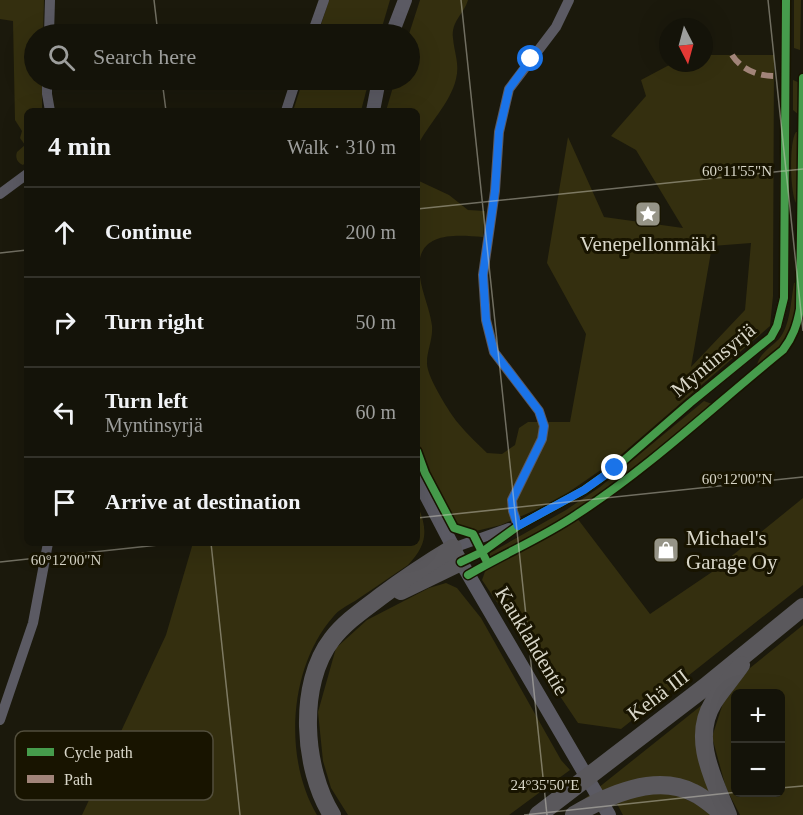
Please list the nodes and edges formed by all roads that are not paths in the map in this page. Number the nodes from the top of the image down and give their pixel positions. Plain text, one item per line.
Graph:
1 (50, 0) edge
2 (324, 0) edge
3 (405, 0) edge
4 (568, 0) edge
5 (786, 0) edge
6 (49, 24) edge
7 (316, 24) edge
8 (396, 24) edge
9 (47, 90) edge
10 (293, 90) edge
11 (377, 90) edge
12 (49, 108) edge
13 (287, 108) edge
14 (374, 108) edge
15 (24, 176) edge
16 (0, 194) edge
17 (420, 484) edge
18 (518, 526) junction
19 (47, 546) edge
20 (457, 555) junction
21 (803, 607) edge
22 (754, 647) junction
23 (0, 720) edge
24 (332, 815) edge
25 (538, 815) edge
26 (574, 815) edge
27 (609, 815) edge
28 (726, 815) edge

1 - 6 street
2 - 7 street
3 - 8 street
4 - 18 street
5 - 18 street, Myntinsyrjä
9 - 12 street
10 - 13 street
11 - 14 street
15 - 16 street
17 - 20 street, Kauklahdentie
18 - 20 street, Myntinsyrjä
19 - 23 street
20 - 24 highway
20 - 27 street, Kauklahdentie
21 - 22 highway, Kehä III
22 - 25 highway, Kehä III
22 - 28 highway
26 - 28 highway

